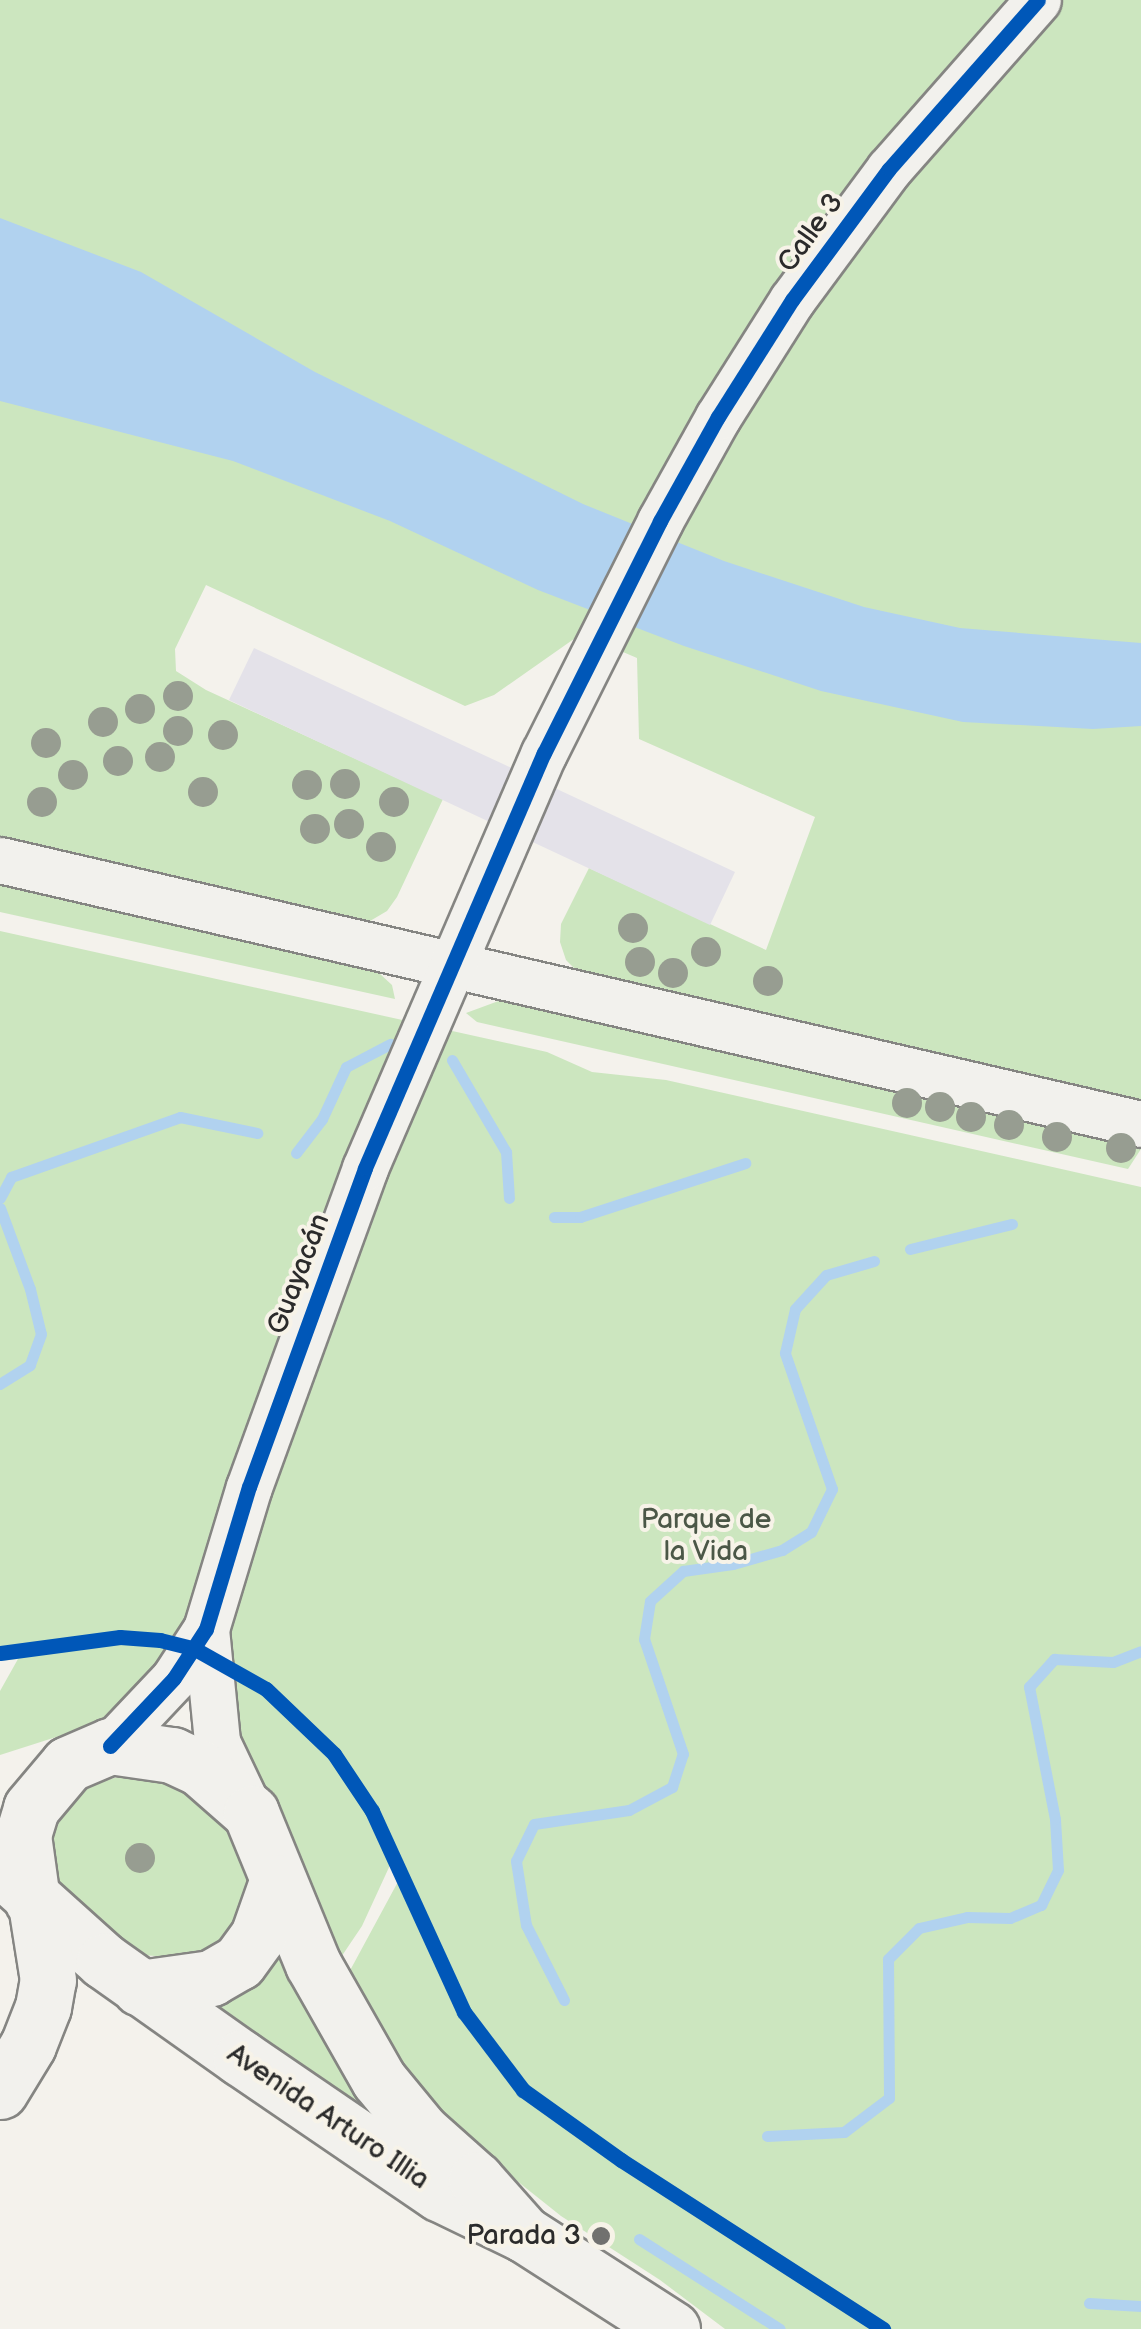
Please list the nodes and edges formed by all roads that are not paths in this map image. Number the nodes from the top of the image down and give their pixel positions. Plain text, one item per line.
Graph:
1 (1038, 0) edge
2 (606, 631) joint
3 (0, 860) edge
4 (454, 967) junction
5 (1141, 1124) edge
6 (206, 1630) junction
7 (88, 1755) junction
8 (0, 1774) edge
9 (251, 1813) junction
10 (277, 1882) junction
11 (23, 1890) edge
12 (138, 1987) junction
13 (28, 2046) junction
14 (0, 2091) edge
15 (524, 2234) junction
16 (672, 2329) edge

1 - 2 street, Calle 3
2 - 4 street, Guayacán
3 - 4 street
4 - 5 street
4 - 6 street, Guayacán
6 - 7 street, Guayacán
6 - 9 street, Guayacán
7 - 8 main road
7 - 9 main road
7 - 11 main road
9 - 10 main road
10 - 12 main road
10 - 15 main road, Avenida Arturo Illia
11 - 12 main road
11 - 13 main road
12 - 13 main road
12 - 15 main road, Avenida Arturo Illia
13 - 14 main road
15 - 16 main road, Avenida Arturo Illia

